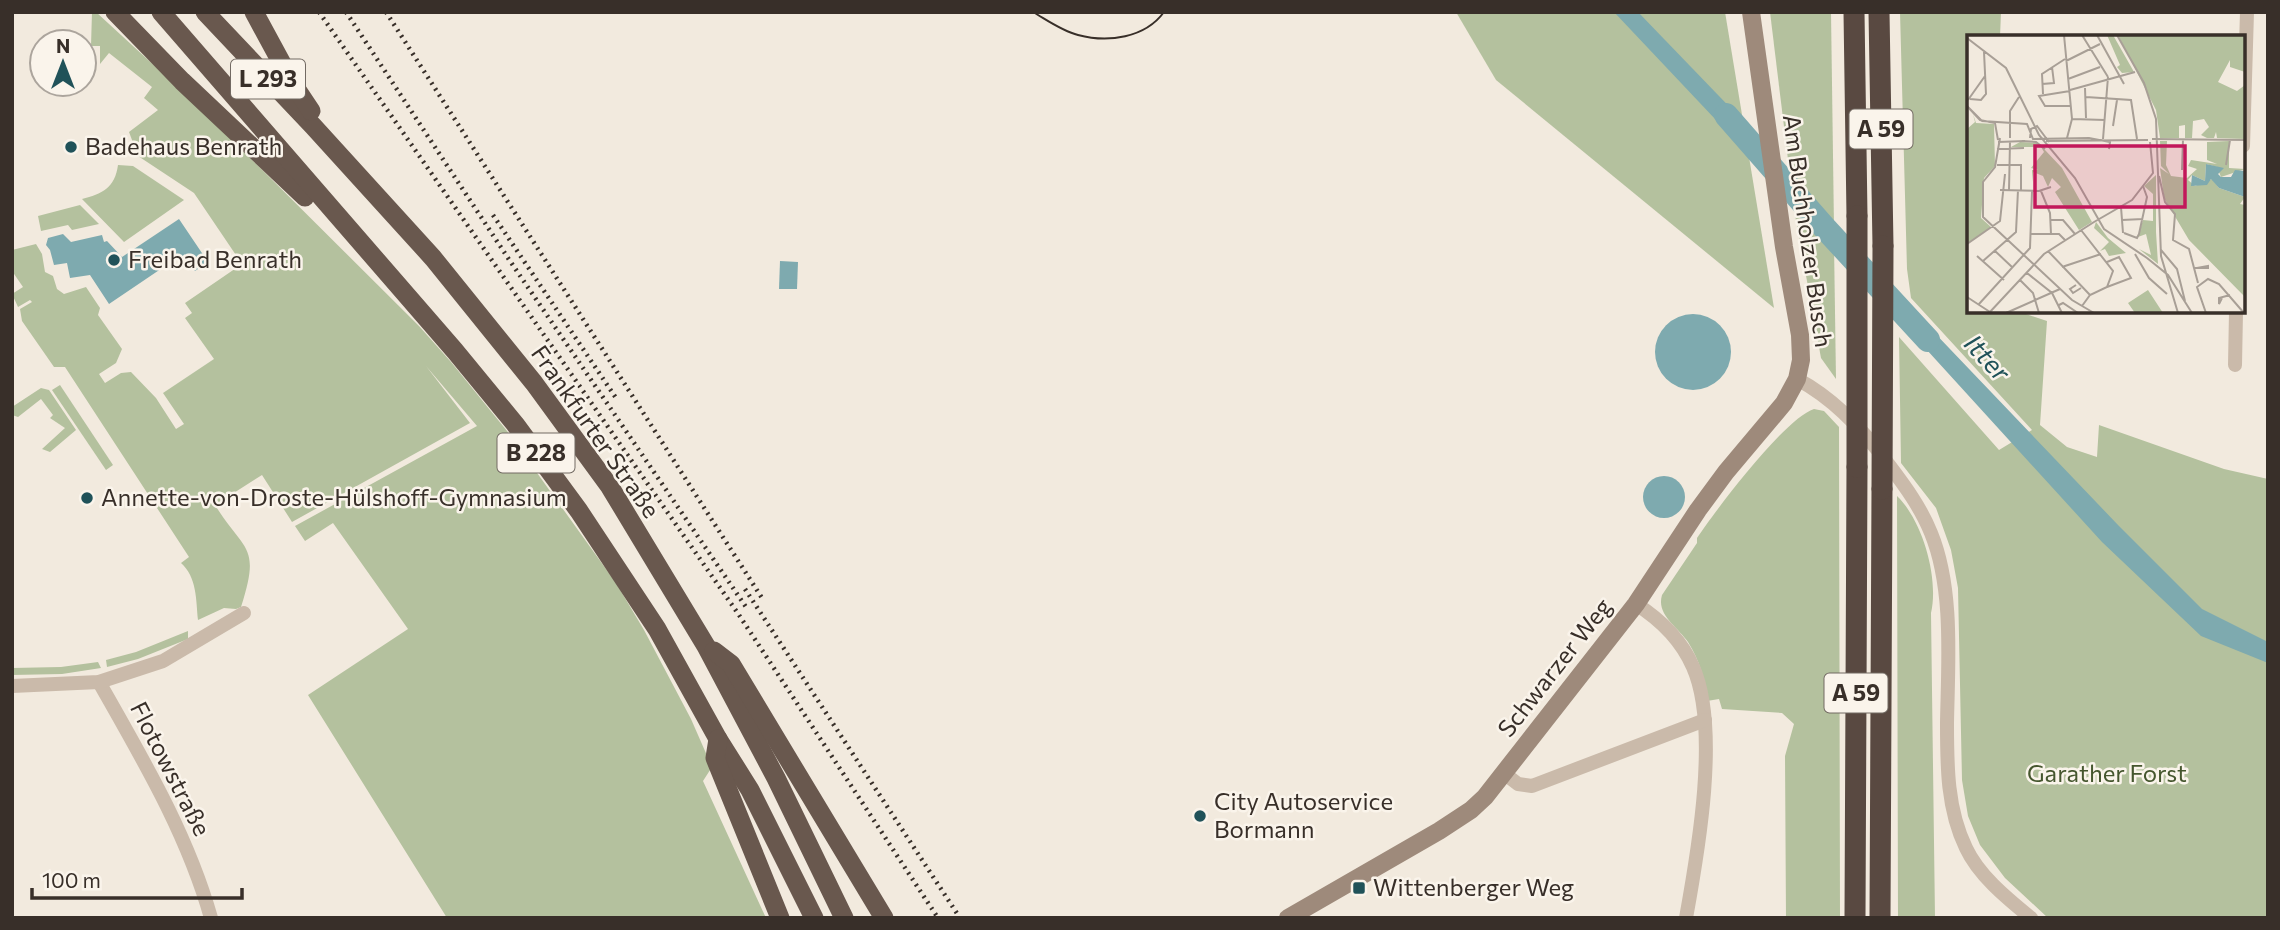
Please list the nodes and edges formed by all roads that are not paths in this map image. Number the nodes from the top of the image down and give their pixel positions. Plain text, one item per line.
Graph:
1 (115, 12) edge
2 (160, 12) edge
3 (205, 12) edge
4 (1751, 12) edge
5 (1854, 12) edge
6 (1878, 12) edge
7 (2246, 12) edge
8 (255, 13) edge
9 (2245, 57) edge
10 (313, 126) junction
11 (377, 263) junction
12 (2236, 313) edge
13 (2235, 365) dead end
14 (1797, 379) junction
15 (1636, 604) junction
16 (244, 613) dead end
17 (706, 646) junction
18 (99, 682) junction
19 (12, 686) edge
20 (1705, 720) junction
21 (718, 739) junction
22 (1505, 774) junction
23 (1292, 917) edge
24 (211, 918) edge
25 (780, 918) edge
26 (814, 918) edge
27 (844, 918) edge
28 (884, 918) edge
29 (1686, 918) edge
30 (1855, 918) edge
31 (1880, 918) edge
32 (2031, 918) edge

1 - 11 highway, B 228
2 - 11 highway, L 293
3 - 10 highway, Frankfurter Straße / L 293
4 - 14 main road, Am Buchholzer Busch
5 - 30 highway, A 59, bridge
6 - 31 highway, A 59, bridge
7 - 9 street
8 - 10 highway
10 - 17 highway, Frankfurter Straße / B 228
11 - 21 highway, B 228
12 - 13 street
14 - 15 main road, Schwarzer Weg
14 - 32 street, Am Buchholzer Busch
15 - 20 street
15 - 22 main road, Schwarzer Weg
16 - 18 street
17 - 27 highway, Frankfurter Straße / B 228
17 - 28 highway
18 - 19 street
18 - 24 street, Flotowstraße
20 - 22 street
20 - 29 street
21 - 25 highway
21 - 26 highway, B 228
22 - 23 main road, Schwarzer Weg

